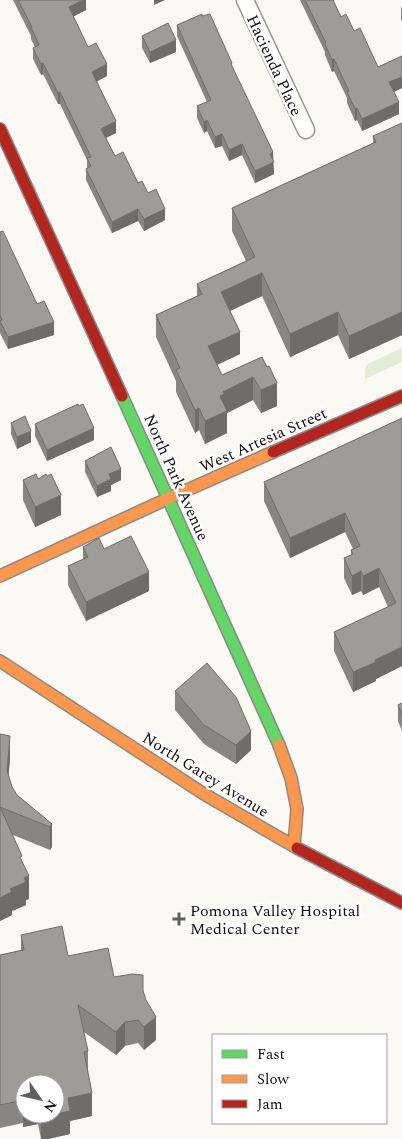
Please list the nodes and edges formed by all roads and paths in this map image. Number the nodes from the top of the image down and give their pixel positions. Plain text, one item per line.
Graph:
1 (245, 0) edge
2 (0, 129) edge
3 (306, 130) dead end
4 (402, 396) edge
5 (169, 498) junction
6 (0, 576) edge
7 (0, 661) edge
8 (294, 846) junction
9 (402, 903) edge

1 - 3 street, Hacienda Place
2 - 5 street, North Park Avenue
4 - 5 street, West Artesia Street
5 - 6 street, West Artesia Street
5 - 8 street, North Park Avenue
7 - 8 street, North Garey Avenue
8 - 9 street, North Garey Avenue

